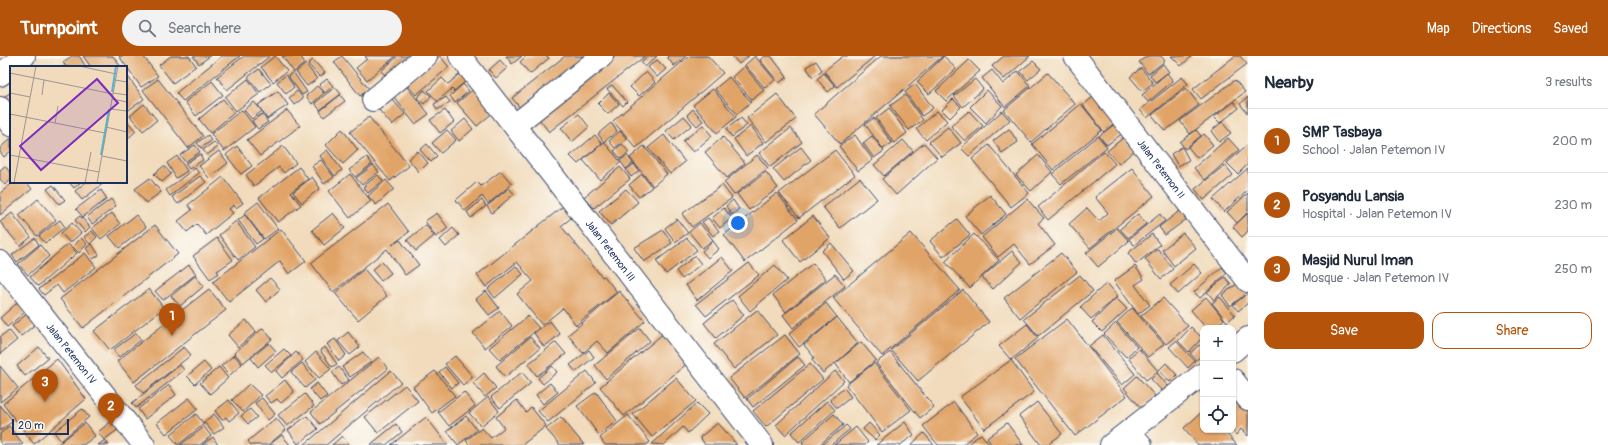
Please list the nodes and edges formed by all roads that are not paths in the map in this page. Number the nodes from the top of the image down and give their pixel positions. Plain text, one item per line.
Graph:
1 (24, 56) edge
2 (426, 56) edge
3 (460, 56) edge
4 (602, 56) edge
5 (1075, 56) edge
6 (11, 66) edge
7 (10, 67) edge
8 (0, 75) edge
9 (373, 100) dead end
10 (0, 108) edge
11 (10, 123) edge
12 (515, 126) junction
13 (0, 262) edge
14 (1248, 281) edge
15 (1248, 338) edge
16 (1236, 348) edge
17 (1200, 377) edge
18 (1236, 384) edge
19 (1248, 399) edge
20 (1135, 438) edge
21 (144, 445) edge
22 (762, 445) edge
23 (1111, 445) edge

1 - 6 street
2 - 9 street
3 - 12 street, Jalan Petemon III
4 - 12 street
5 - 14 street, Jalan Petemon II
7 - 8 street
10 - 11 street
12 - 22 street, Jalan Petemon III
13 - 21 street, Jalan Petemon IV
15 - 16 street
17 - 20 street
18 - 19 street
20 - 23 street

